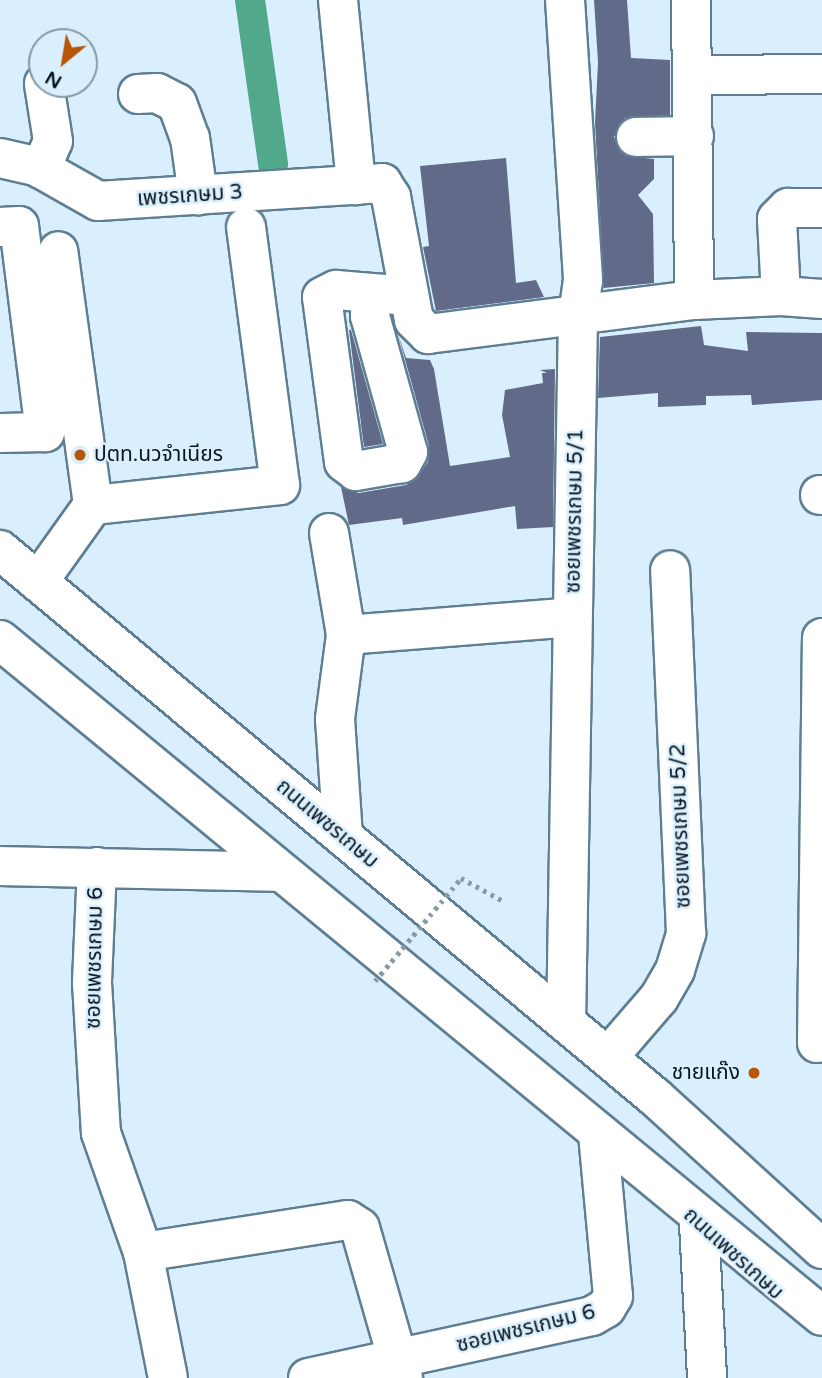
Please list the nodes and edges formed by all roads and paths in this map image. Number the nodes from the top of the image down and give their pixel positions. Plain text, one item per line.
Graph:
1 (338, 0) edge
2 (565, 0) edge
3 (691, 0) edge
4 (822, 74) edge
5 (694, 75) junction
6 (138, 94) dead end
7 (46, 98) edge
8 (694, 135) junction
9 (636, 137) dead end
10 (0, 158) edge
11 (41, 169) junction
12 (372, 187) junction
13 (198, 195) junction
14 (822, 208) edge
15 (0, 227) edge
16 (246, 227) dead end
17 (58, 251) dead end
18 (371, 296) dead end
19 (409, 296) junction
20 (781, 296) junction
21 (822, 299) edge
22 (694, 300) junction
23 (578, 316) junction
24 (0, 433) edge
25 (93, 505) junction
26 (329, 533) dead end
27 (0, 550) edge
28 (670, 570) dead end
29 (38, 582) junction
30 (563, 618) dead end
31 (346, 635) junction
32 (822, 638) edge
33 (0, 640) edge
34 (343, 837) junction
35 (0, 866) edge
36 (97, 867) junction
37 (278, 872) junction
38 (505, 902) dead end
39 (375, 981) dead end
40 (566, 1023) junction
41 (817, 1043) dead end
42 (608, 1057) junction
43 (656, 1097) junction
44 (598, 1133) junction
45 (644, 1172) junction
46 (822, 1214) edge
47 (699, 1224) junction
48 (822, 1249) edge
49 (142, 1252) junction
50 (822, 1315) edge
51 (822, 1335) edge
52 (400, 1369) edge
53 (168, 1378) edge
54 (308, 1378) edge
55 (707, 1378) edge

1 - 12 street
2 - 23 street, ซอยเพชรเกษม 5/1
3 - 5 street
4 - 5 street
5 - 8 street
6 - 13 street
7 - 11 street
8 - 9 street
8 - 22 street
10 - 11 street, เพชรเกษม 3
11 - 13 street, เพชรเกษม 3
12 - 13 street, เพชรเกษม 3
12 - 19 street
14 - 20 street
15 - 24 street
16 - 25 street
17 - 25 street
18 - 19 street
19 - 23 street
20 - 21 street
20 - 22 street
22 - 23 street
23 - 40 street, ซอยเพชรเกษม 5/1
25 - 29 street
26 - 31 street
27 - 29 street, ถนนเพชรเกษม
28 - 42 street, ซอยเพชรเกษม 5/2
29 - 34 street, ถนนเพชรเกษม
30 - 31 street
31 - 34 street
32 - 41 street
33 - 37 street, ถนนเพชรเกษม
34 - 40 street, ถนนเพชรเกษม
35 - 36 street, ซอยเพชรเกษม 6
36 - 37 street, ซอยเพชรเกษม 6
36 - 49 street, ซอยเพชรเกษม 6
37 - 44 street, ถนนเพชรเกษม
38 - 39 path, bridge
40 - 42 street, ถนนเพชรเกษม
42 - 43 street, ถนนเพชรเกษม
43 - 46 street, ถนนเพชรเกษม
43 - 48 street, ถนนเพชรเกษม
44 - 45 street, ถนนเพชรเกษม
44 - 52 street, ซอยเพชรเกษม 6
45 - 47 street, ถนนเพชรเกษม
45 - 50 street, ถนนเพชรเกษม
47 - 51 street, ถนนเพชรเกษม
47 - 55 street
49 - 52 street
49 - 53 street, ซอยเพชรเกษม 6
52 - 54 street, ซอยเพชรเกษม 6

